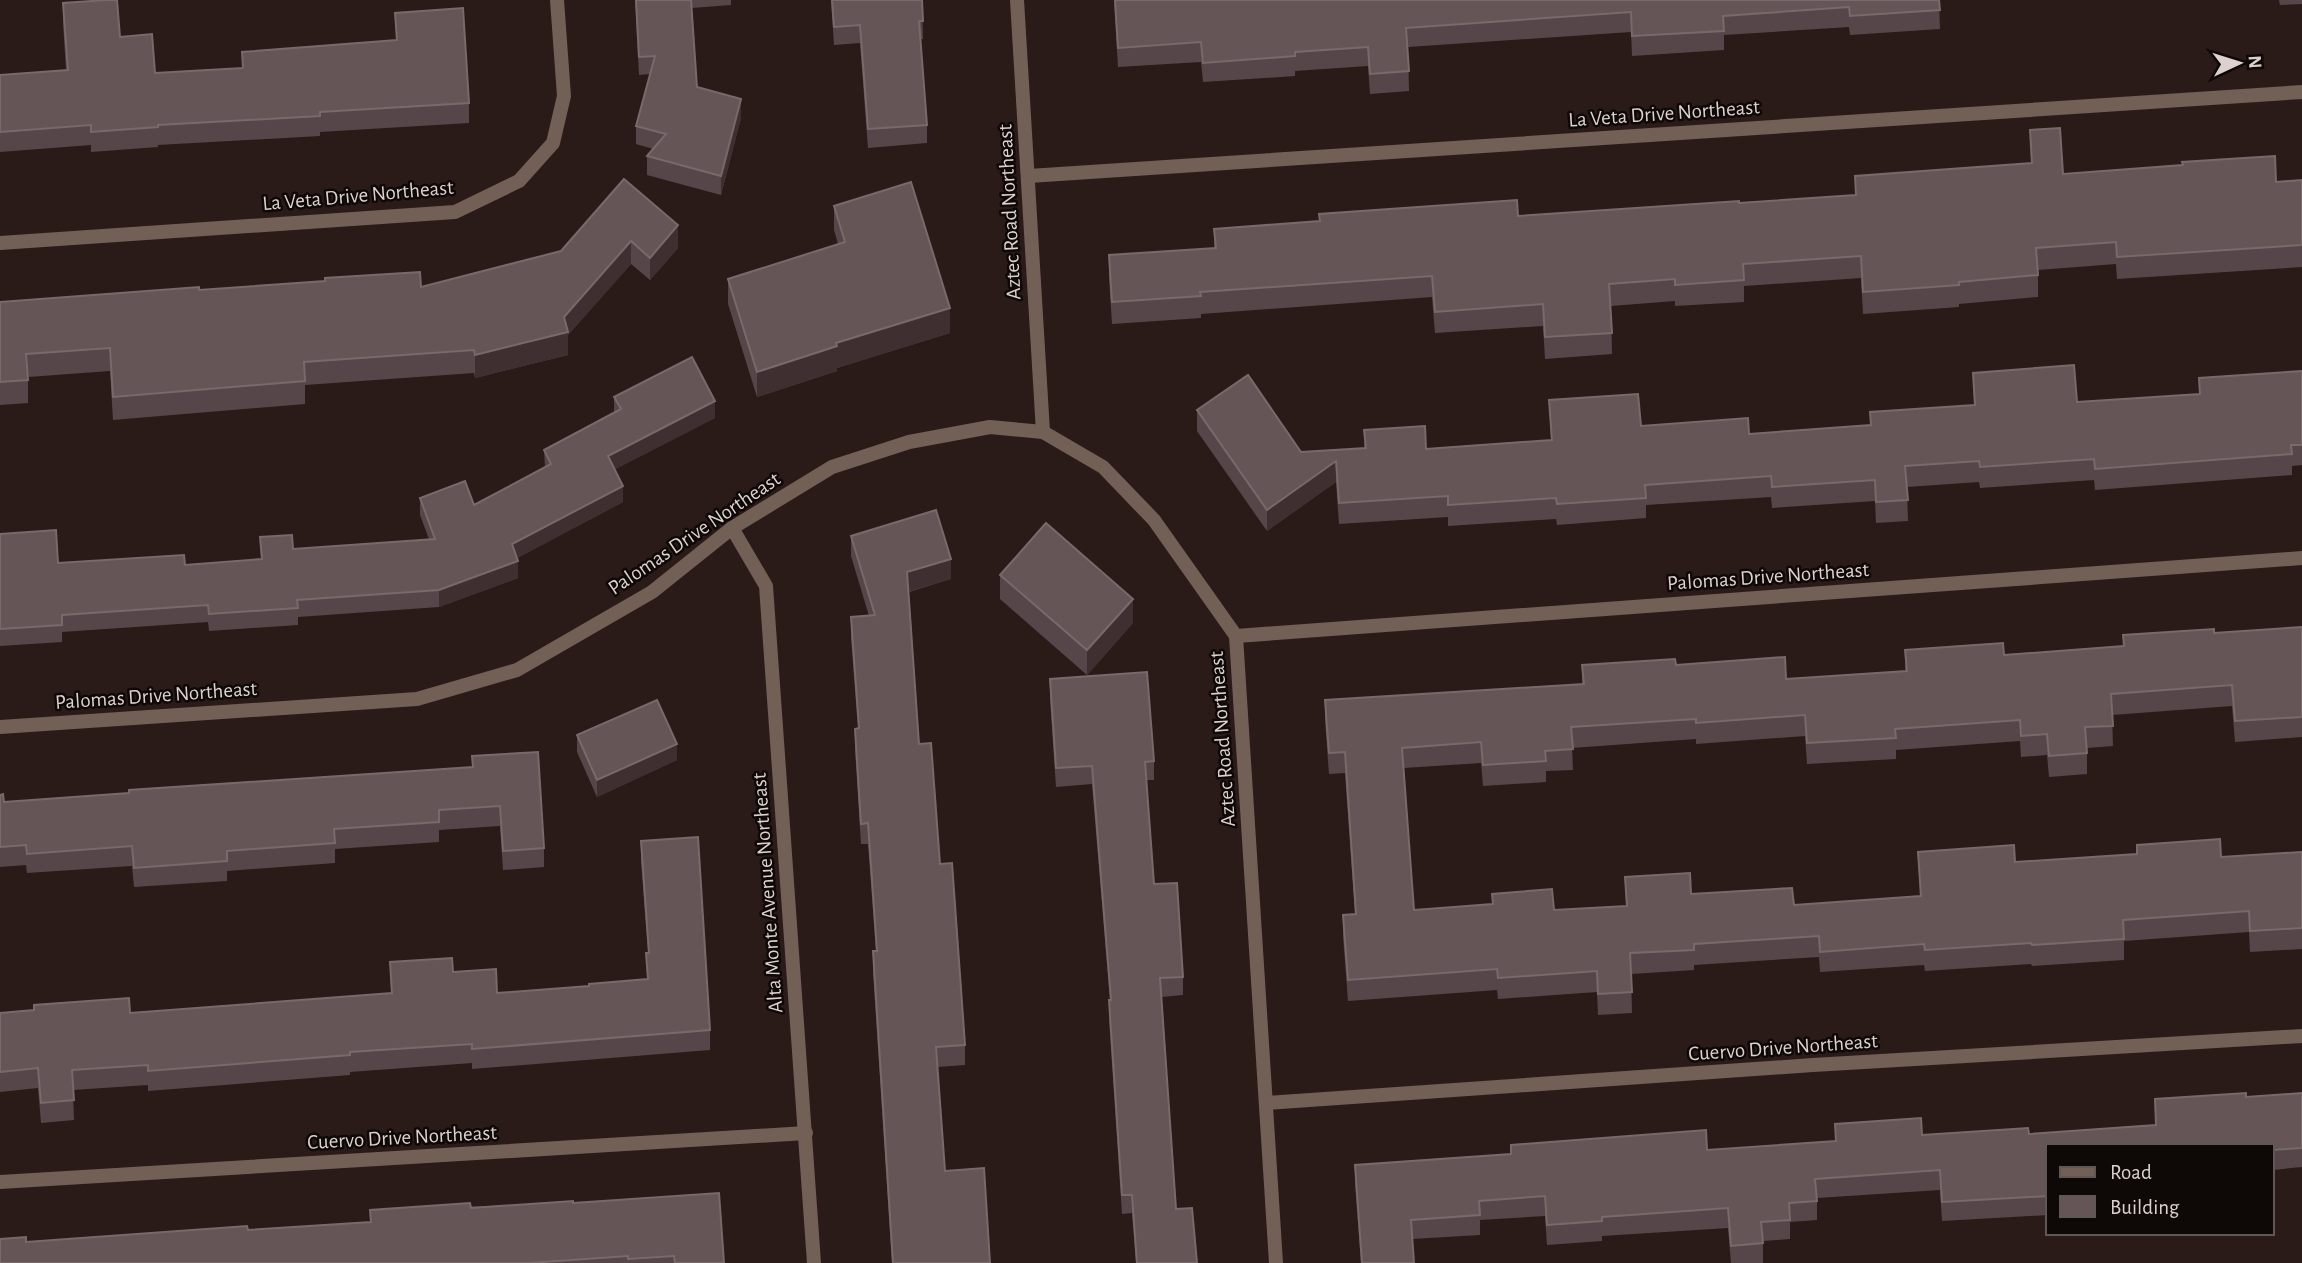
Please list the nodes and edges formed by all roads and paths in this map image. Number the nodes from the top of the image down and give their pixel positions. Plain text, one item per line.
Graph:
1 (557, 0) edge
2 (1017, 0) edge
3 (2302, 92) edge
4 (1029, 176) junction
5 (0, 243) edge
6 (1043, 432) junction
7 (732, 528) junction
8 (2302, 558) edge
9 (1236, 636) junction
10 (0, 727) edge
11 (2302, 1036) edge
12 (1268, 1103) junction
13 (806, 1133) junction
14 (0, 1182) edge
15 (814, 1263) edge
16 (1276, 1263) edge

1 - 5 street, La Veta Drive Northeast
2 - 4 street, Aztec Road Northeast
3 - 4 street, La Veta Drive Northeast
4 - 6 street, Aztec Road Northeast
6 - 7 street, Palomas Drive Northeast
6 - 9 street, Aztec Road Northeast
7 - 10 street, Palomas Drive Northeast
7 - 13 street, Alta Monte Avenue Northeast
8 - 9 street, Palomas Drive Northeast
9 - 12 street, Aztec Road Northeast
11 - 12 street, Cuervo Drive Northeast
12 - 16 street, Aztec Road Northeast
13 - 14 street, Cuervo Drive Northeast
13 - 15 street, Alta Monte Avenue Northeast

